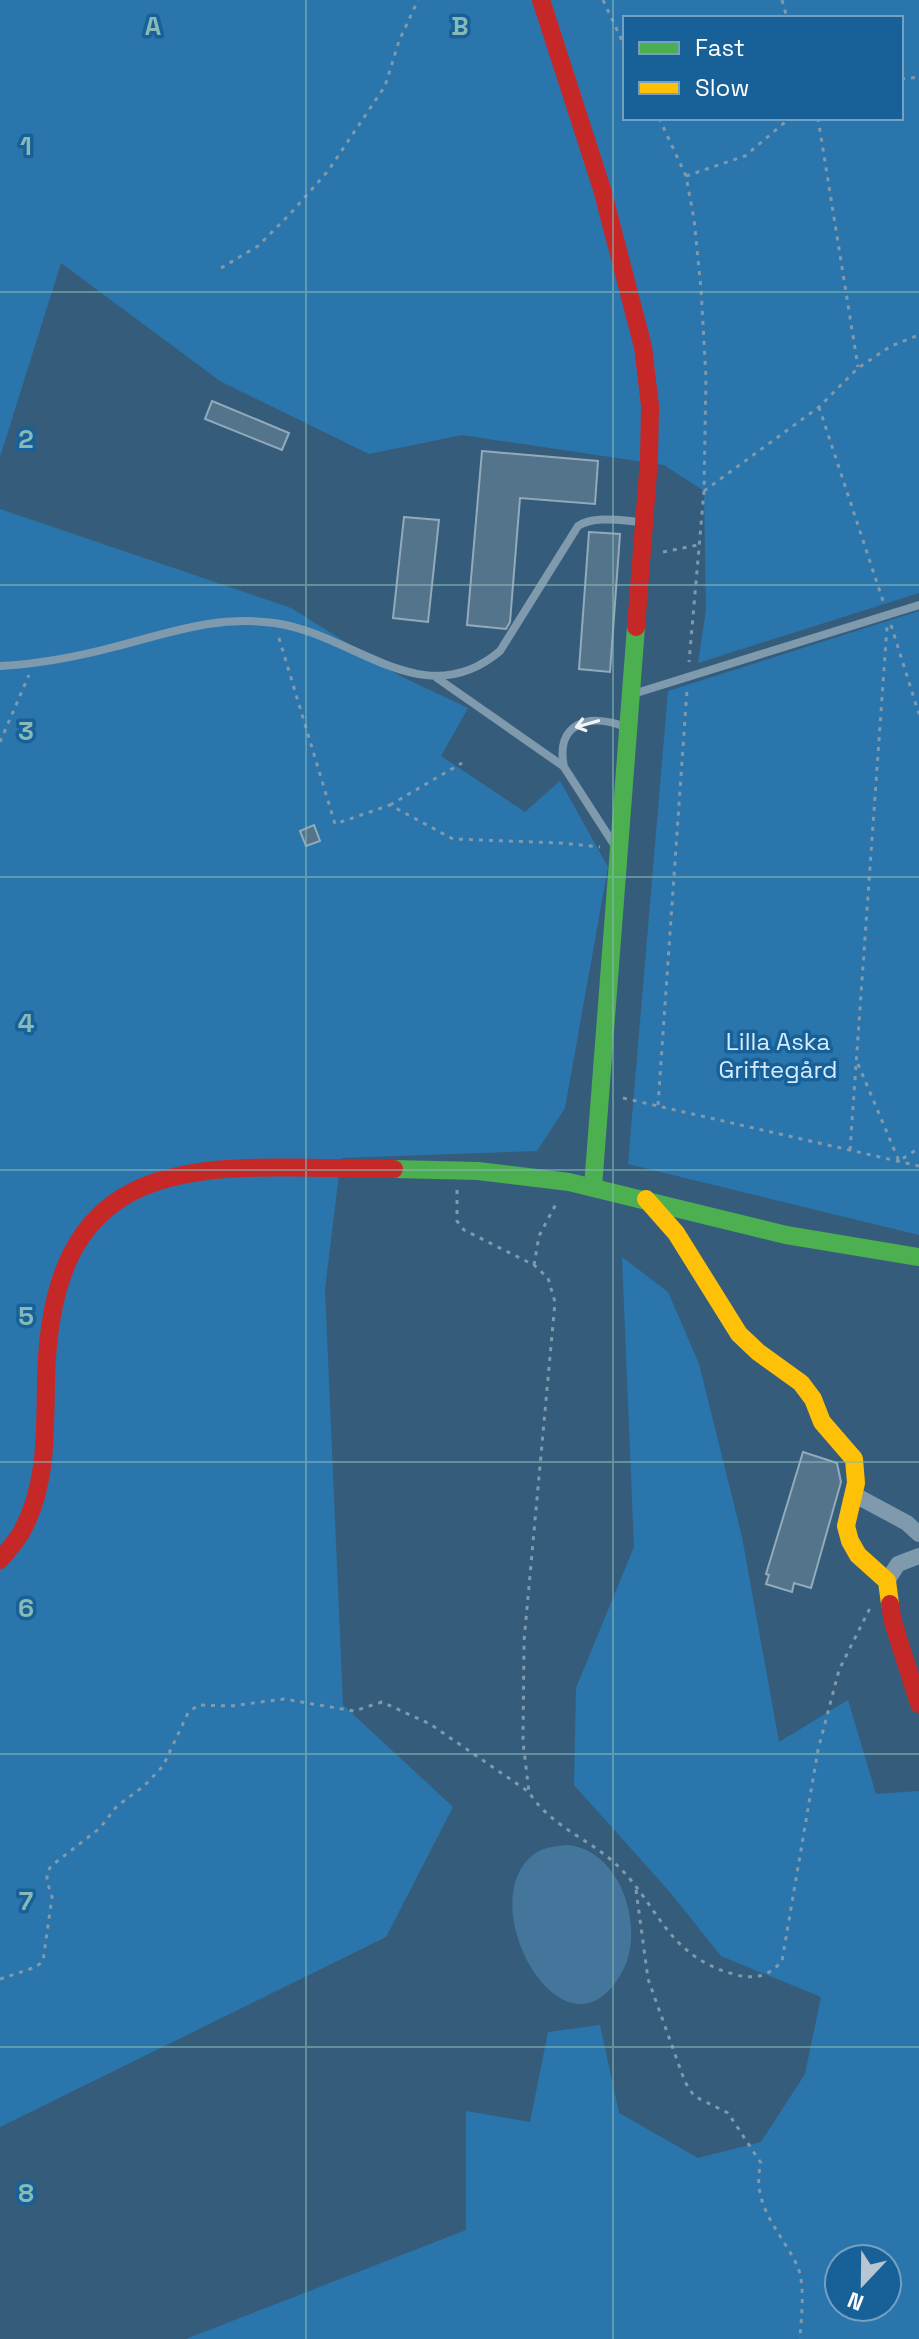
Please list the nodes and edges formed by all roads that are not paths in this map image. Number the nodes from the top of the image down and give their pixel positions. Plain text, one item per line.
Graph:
1 (541, 0) edge
2 (644, 522) junction
3 (919, 605) edge
4 (0, 666) edge
5 (437, 678) junction
6 (631, 695) junction
7 (628, 727) junction
8 (564, 767) junction
9 (619, 857) junction
10 (593, 1187) junction
11 (646, 1199) junction
12 (919, 1257) edge
13 (853, 1494) junction
14 (919, 1534) edge
15 (919, 1556) edge
16 (0, 1560) edge
17 (887, 1581) junction
18 (919, 1704) edge

1 - 2 street
2 - 5 lane
2 - 6 street
3 - 6 lane
4 - 5 lane
5 - 8 lane
6 - 7 street
7 -> 8 lane
7 - 9 street
8 - 9 lane
9 - 10 street
10 - 11 street
10 - 16 street
11 - 12 street
11 - 13 street
13 - 14 street
13 - 17 street
15 - 17 street
17 - 18 street

